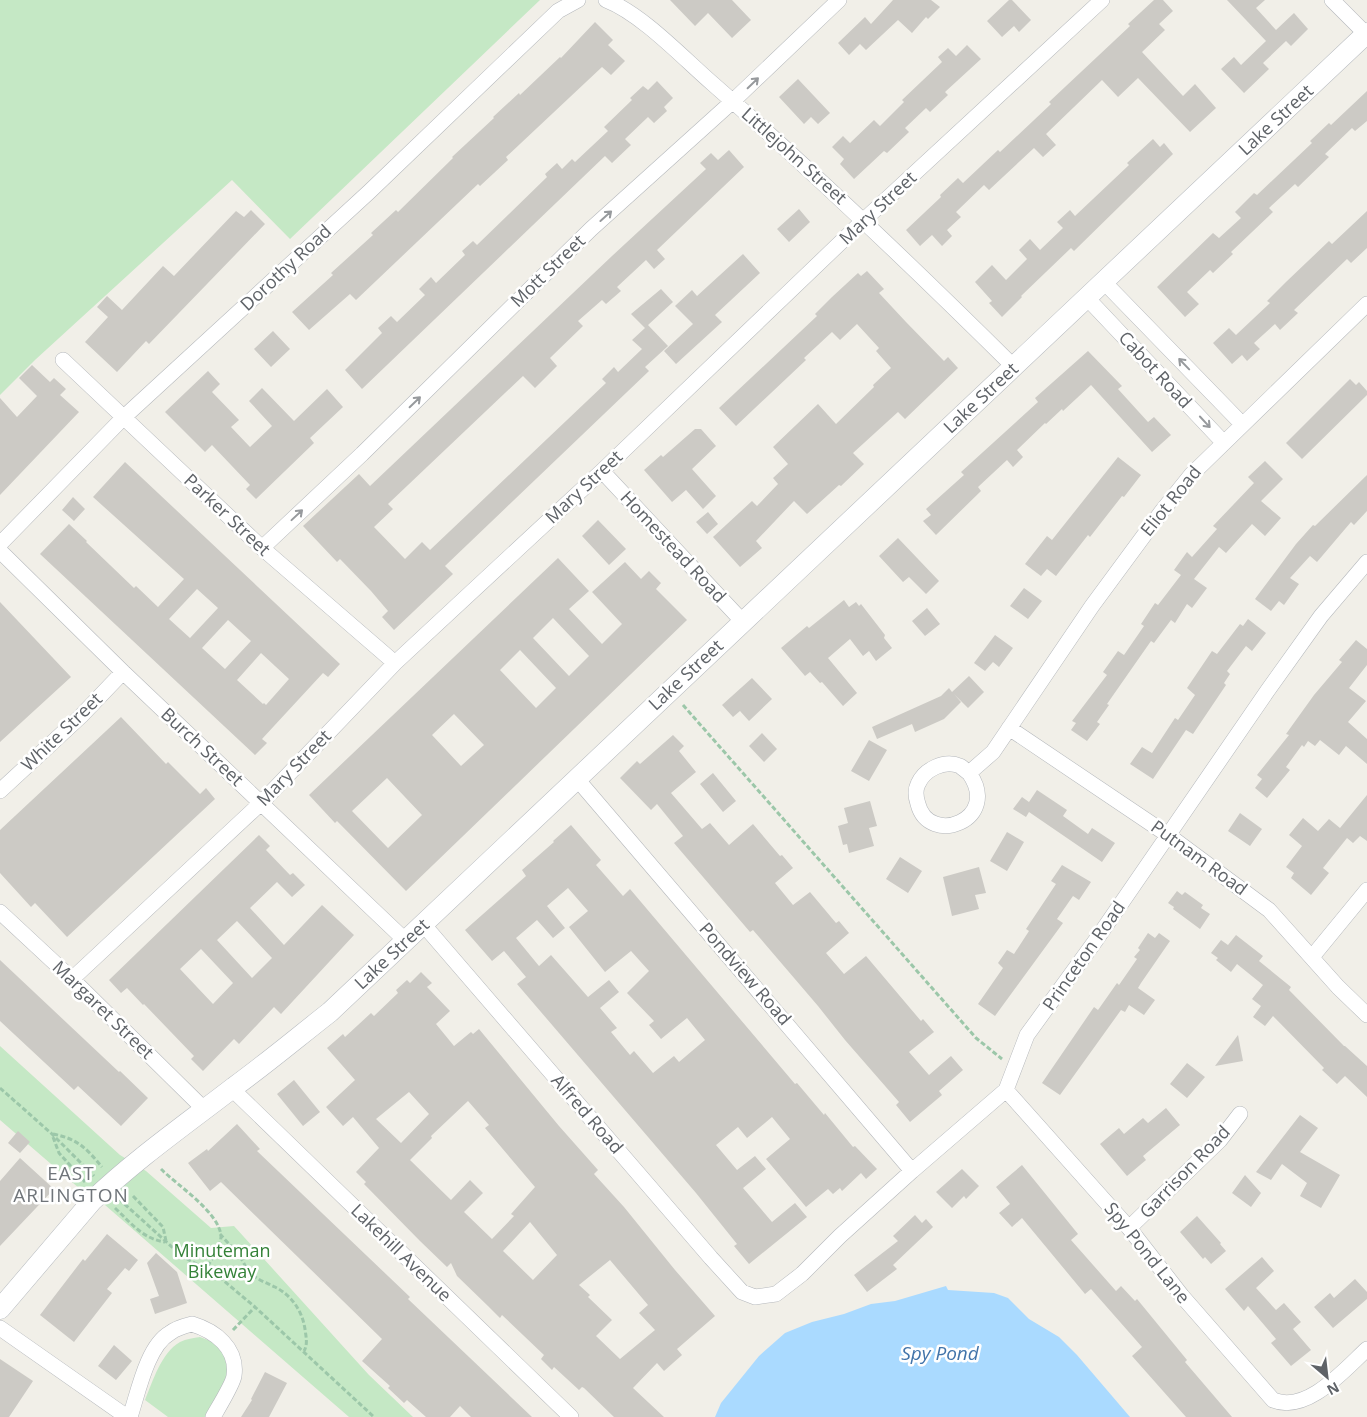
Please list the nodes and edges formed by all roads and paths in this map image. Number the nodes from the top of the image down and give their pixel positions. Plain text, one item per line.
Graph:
1 (578, 0) edge
2 (606, 0) edge
3 (840, 0) edge
4 (1102, 0) edge
5 (1332, 0) edge
6 (1367, 33) edge
7 (733, 101) junction
8 (864, 220) junction
9 (1104, 282) junction
10 (1087, 298) junction
11 (1367, 304) edge
12 (63, 360) dead end
13 (1014, 367) junction
14 (124, 418) junction
15 (1242, 424) junction
16 (1223, 442) junction
17 (602, 471) junction
18 (0, 544) edge
19 (262, 548) junction
20 (0, 551) edge
21 (1367, 562) edge
22 (744, 623) junction
23 (395, 664) junction
24 (123, 672) junction
25 (684, 705) dead end
26 (1010, 728) junction
27 (969, 773) junction
28 (577, 779) junction
29 (0, 791) edge
30 (262, 802) junction
31 (1168, 835) junction
32 (1367, 890) edge
33 (0, 912) edge
34 (423, 924) junction
35 (406, 941) junction
36 (1312, 957) junction
37 (72, 979) junction
38 (1367, 1015) edge
39 (1014, 1069) junction
40 (0, 1088) edge
41 (232, 1089) junction
42 (1006, 1090) junction
43 (204, 1109) junction
44 (1240, 1114) dead end
45 (52, 1134) junction
46 (161, 1169) dead end
47 (104, 1170) dead end
48 (912, 1171) junction
49 (96, 1177) dead end
50 (87, 1185) dead end
51 (133, 1196) dead end
52 (122, 1203) dead end
53 (114, 1208) dead end
54 (1129, 1228) junction
55 (220, 1234) junction
56 (166, 1242) junction
57 (206, 1269) junction
58 (755, 1297) joint
59 (255, 1307) junction
60 (0, 1309) edge
61 (0, 1328) edge
62 (224, 1340) junction
63 (1367, 1349) edge
64 (304, 1352) junction
65 (128, 1417) edge
66 (213, 1417) edge
67 (374, 1417) edge
68 (571, 1417) edge

1 - 14 street, Dorothy Road
2 - 7 street, Littlejohn Street
7 -> 3 street, Mott Street
4 - 8 street, Mary Street
5 - 6 street
6 - 9 main road, Lake Street
7 - 8 street, Littlejohn Street
19 -> 7 street, Mott Street
8 - 13 street, Littlejohn Street
8 - 17 street, Mary Street
9 - 10 main road, Lake Street
15 -> 9 street, Cabot Road
10 - 13 main road, Lake Street
10 -> 16 street, Cabot Road
11 - 15 street, Eliot Road
12 - 14 street, Parker Street
13 - 22 main road, Lake Street
14 - 18 street, Dorothy Road
14 - 19 street, Parker Street
15 - 16 street, Eliot Road
16 - 26 street, Eliot Road
17 - 22 street, Homestead Road
17 - 23 street, Mary Street
19 - 23 street, Parker Street
20 - 24 street, Burch Street
21 - 31 street, Princeton Road
22 - 28 main road, Lake Street
23 - 30 street, Mary Street
24 - 29 street, White Street
24 - 30 street, Burch Street
25 - 39 path
26 - 27 street, Eliot Road
26 - 31 street, Putnam Road
27 - 27 street
28 - 34 main road, Lake Street
28 - 48 street, Pondview Road
30 - 35 street, Burch Street
30 - 37 street, Mary Street
31 - 36 street, Putnam Road
31 - 39 street, Princeton Road
32 - 36 street
33 - 37 street, Margaret Street
34 - 35 main road, Lake Street
34 - 58 street, Alfred Road
35 - 41 main road, Lake Street
36 - 38 street, Putnam Road
37 - 43 street, Margaret Street
39 - 42 street, Princeton Road
40 - 45 path
41 - 43 main road, Lake Street
41 - 68 street, Lakehill Avenue
42 - 48 street, Princeton Road
42 - 54 street, Spy Pond Lane
43 - 60 main road, Lake Street
44 - 54 street, Garrison Road
45 - 47 path
45 - 49 path
45 - 50 path
46 - 55 path
48 - 58 street, Princeton Road
51 - 56 path
52 - 56 path
53 - 56 path
54 - 63 street, Spy Pond Lane
55 - 57 path
55 - 64 path
56 - 57 path
57 - 59 path
59 - 62 path
59 - 64 path
61 - 65 street
62 - 65 street
62 - 66 street
64 - 67 path

